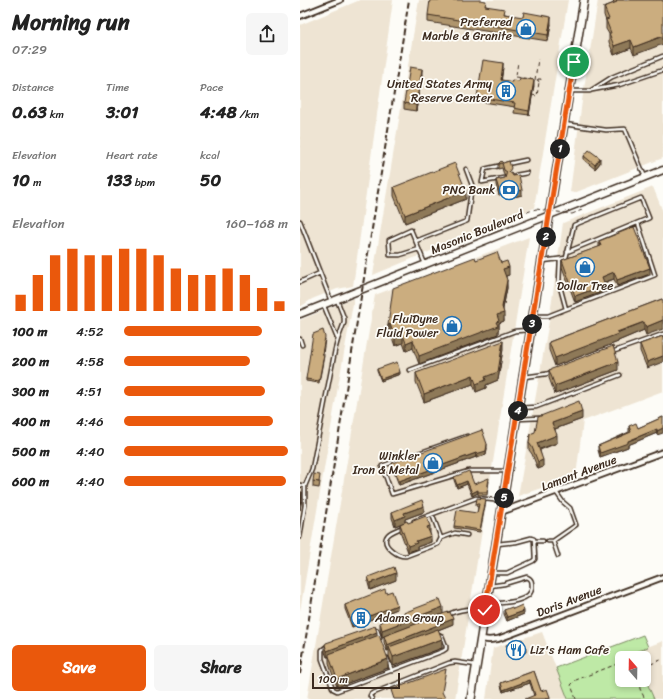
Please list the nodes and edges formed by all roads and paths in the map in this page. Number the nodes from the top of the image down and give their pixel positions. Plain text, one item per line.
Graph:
1 (340, 0) edge
2 (584, 0) edge
3 (300, 16) edge
4 (663, 56) edge
5 (538, 59) dead end
6 (518, 62) dead end
7 (663, 70) edge
8 (516, 76) junction
9 (535, 80) junction
10 (538, 80) junction
11 (539, 82) junction
12 (514, 85) edge
13 (569, 91) junction
14 (590, 91) junction
15 (532, 95) edge
16 (564, 124) junction
17 (526, 160) dead end
18 (503, 165) edge
19 (498, 166) edge
20 (466, 169) dead end
21 (663, 170) edge
22 (527, 173) dead end
23 (512, 176) edge
24 (645, 177) junction
25 (504, 178) edge
26 (582, 210) dead end
27 (527, 212) dead end
28 (549, 215) junction
29 (300, 222) edge
30 (638, 223) junction
31 (416, 242) junction
32 (419, 250) junction
33 (567, 252) junction
34 (560, 258) junction
35 (542, 261) junction
36 (425, 264) junction
37 (320, 273) junction
38 (300, 282) edge
39 (334, 301) junction
40 (324, 305) junction
41 (566, 309) junction
42 (300, 314) edge
43 (533, 316) junction
44 (531, 330) junction
45 (663, 334) edge
46 (338, 338) junction
47 (300, 339) edge
48 (302, 345) dead end
49 (605, 354) edge
50 (410, 370) dead end
51 (553, 372) edge
52 (620, 375) dead end
53 (523, 377) junction
54 (518, 408) junction
55 (545, 416) edge
56 (516, 419) junction
57 (467, 436) edge
58 (663, 452) edge
59 (508, 471) junction
60 (300, 485) edge
61 (305, 486) junction
62 (556, 492) junction
63 (503, 501) junction
64 (501, 512) junction
65 (432, 514) junction
66 (412, 523) edge
67 (407, 526) edge
68 (467, 535) dead end
69 (300, 536) edge
70 (441, 538) junction
71 (534, 541) junction
72 (543, 541) dead end
73 (553, 541) junction
74 (548, 542) dead end
75 (496, 544) junction
76 (558, 556) dead end
77 (491, 573) junction
78 (663, 577) edge
79 (489, 586) junction
80 (486, 607) junction
81 (447, 614) edge
82 (372, 629) edge
83 (437, 634) edge
84 (481, 639) junction
85 (380, 640) edge
86 (332, 644) edge
87 (386, 654) edge
88 (663, 659) edge
89 (330, 660) edge
90 (323, 662) junction
91 (651, 664) edge
92 (476, 665) junction
93 (615, 665) edge
94 (392, 671) junction
95 (640, 687) edge
96 (372, 699) edge
97 (471, 699) edge
98 (576, 699) edge
99 (645, 699) edge

1 - 3 street
2 - 13 main road
4 - 14 lane
5 - 9 path
6 - 8 path
7 - 14 lane
8 - 9 path
8 - 12 path
9 - 10 path
10 - 11 path
10 - 11 path
11 - 15 path
13 - 14 lane
13 - 16 main road
16 - 24 lane
16 - 28 main road
17 - 18 lane
19 - 25 lane
20 - 31 lane
21 - 24 street, Masonic Boulevard
22 - 23 lane
24 - 28 street, Masonic Boulevard
26 - 27 path, bridge
28 - 35 main road
28 - 36 street, Masonic Boulevard
29 - 37 lane
30 - 33 lane
30 - 33 lane
30 - 41 lane
31 - 32 lane
31 - 32 lane
32 - 36 lane
33 - 34 lane
34 - 35 lane
34 - 41 lane
35 - 43 main road
36 - 39 street, Masonic Boulevard
37 - 38 lane
37 - 39 lane
39 - 40 street, Masonic Boulevard
39 - 46 lane
40 - 42 street, Masonic Boulevard
40 - 46 lane
41 - 43 lane
43 - 44 main road
44 - 50 lane
44 - 53 main road
45 - 49 lane
46 - 61 lane
47 - 48 lane
51 - 53 lane
52 - 54 lane
53 - 54 main road
54 - 56 main road
55 - 56 lane
56 - 59 main road
57 - 59 lane
58 - 62 street, Lamont Avenue
59 - 63 main road
60 - 61 lane
61 - 69 lane
62 - 64 street, Lamont Avenue
62 - 73 lane
63 - 64 main road
63 - 65 lane
64 - 75 main road
65 - 66 lane
65 - 70 lane
67 - 70 lane
68 - 70 lane
71 - 72 lane
71 - 75 lane
71 - 77 lane
73 - 74 lane
73 - 76 lane
75 - 77 main road
77 - 79 main road
78 - 84 street, Doris Avenue
79 - 80 main road
79 - 80 lane
80 - 81 lane
80 - 84 main road
82 - 85 lane
83 - 94 lane
84 - 92 main road
86 - 90 lane
87 - 94 lane
88 - 91 path
89 - 90 lane
90 - 94 lane
92 - 96 lane
92 - 97 main road
93 - 98 path
95 - 99 path

